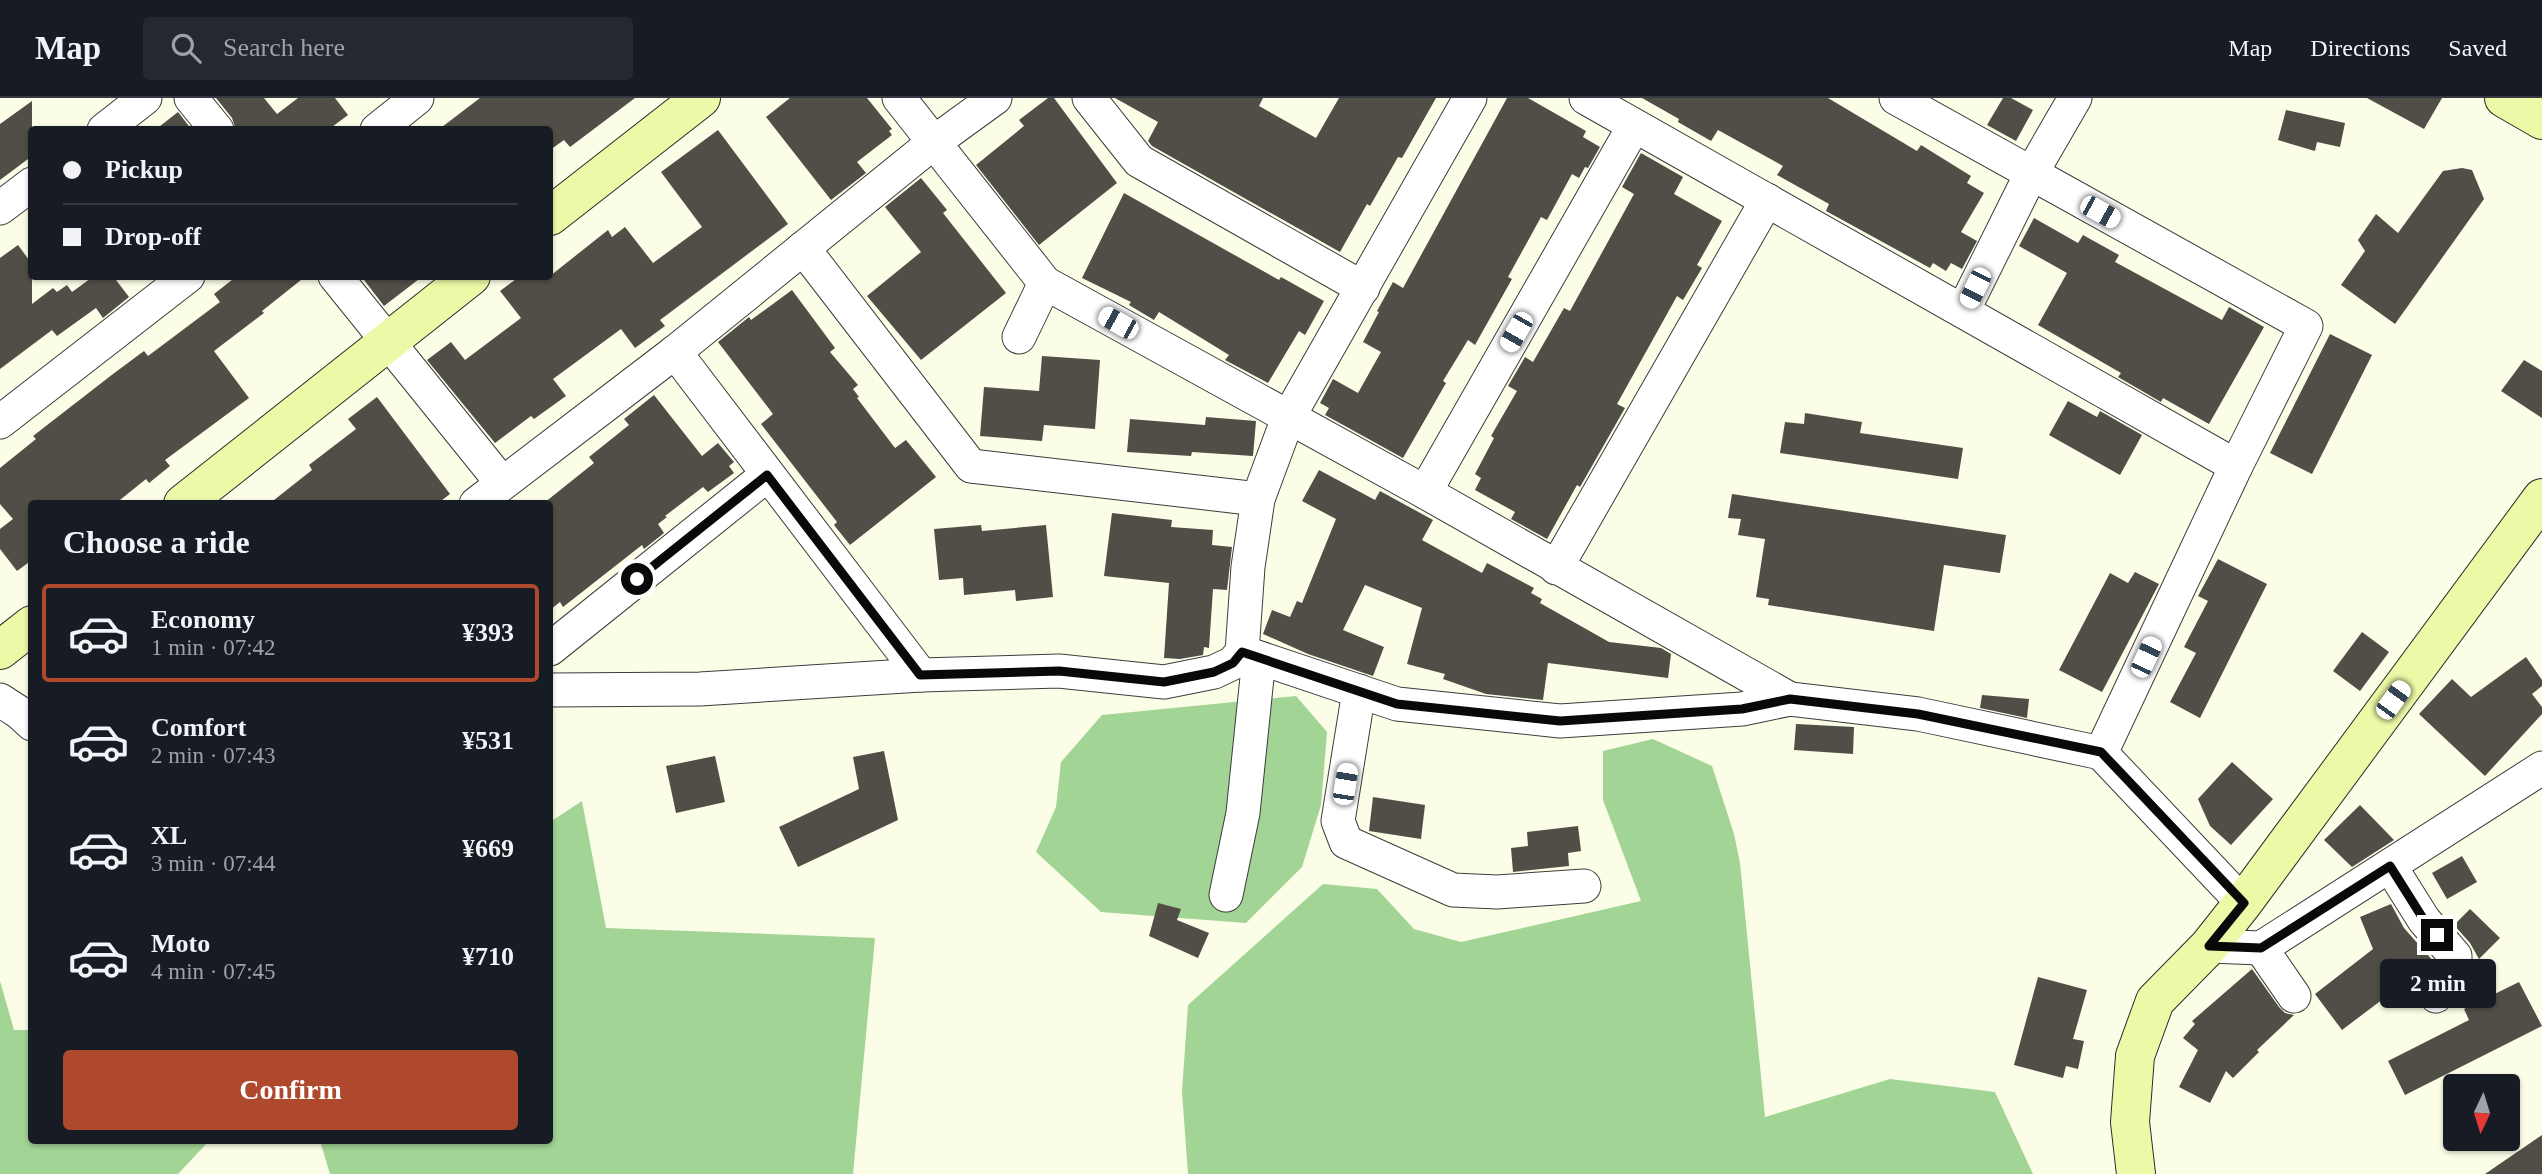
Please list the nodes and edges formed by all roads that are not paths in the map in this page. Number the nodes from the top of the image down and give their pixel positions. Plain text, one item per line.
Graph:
1 (145, 98) edge
2 (191, 98) edge
3 (417, 98) edge
4 (701, 98) edge
5 (899, 98) edge
6 (995, 98) edge
7 (1089, 98) edge
8 (1470, 98) edge
9 (1586, 98) edge
10 (1896, 98) edge
11 (2075, 98) edge
12 (2504, 98) edge
13 (2542, 120) edge
14 (109, 126) edge
15 (214, 126) edge
16 (382, 126) edge
17 (1634, 126) junction
18 (933, 143) junction
19 (2031, 174) junction
20 (28, 187) edge
21 (1767, 200) junction
22 (0, 208) edge
23 (553, 214) edge
24 (803, 248) junction
25 (183, 280) edge
26 (338, 280) edge
27 (466, 280) edge
28 (1045, 283) junction
29 (1363, 288) junction
30 (1963, 310) junction
31 (1019, 337) dead end
32 (388, 342) junction
33 (675, 352) junction
34 (1288, 418) junction
35 (0, 422) edge
36 (2236, 466) junction
37 (767, 475) junction
38 (502, 483) junction
39 (1425, 492) junction
40 (2542, 498) edge
41 (1258, 499) junction
42 (188, 500) edge
43 (481, 500) edge
44 (1556, 568) junction
45 (28, 628) edge
46 (553, 647) edge
47 (0, 650) edge
48 (1251, 655) junction
49 (920, 675) junction
50 (553, 690) edge
51 (1359, 691) junction
52 (1790, 699) junction
53 (0, 700) edge
54 (28, 720) edge
55 (2101, 752) junction
56 (2542, 768) edge
57 (2390, 866) junction
58 (1584, 886) dead end
59 (1226, 895) dead end
60 (2244, 903) junction
61 (2209, 946) junction
62 (2261, 948) junction
63 (2294, 996) dead end
64 (2436, 996) dead end
65 (2136, 1174) edge

1 - 14 street
2 - 15 street
3 - 16 street
4 - 23 street
5 - 18 street
6 - 18 street
7 - 29 street
8 - 29 street
9 - 17 street
10 - 19 street
11 - 19 street
12 - 13 street
17 - 21 street
17 - 39 street
18 - 24 street
18 - 28 street
19 - 30 street
19 - 36 street
20 - 22 street
21 - 30 street
21 - 44 street
24 - 33 street
24 - 41 street
25 - 35 street
26 - 32 street
27 - 32 street
28 - 31 street
28 - 34 street
29 - 34 street
30 - 36 street
32 - 38 street
32 - 42 street
33 - 37 street
33 - 38 street
34 - 39 street
34 - 41 street
36 - 55 street
37 - 46 street
37 - 49 street
38 - 43 street
39 - 44 street
40 - 60 street
41 - 48 street
44 - 52 street
45 - 47 street
48 - 49 street
48 - 51 street
48 - 59 street
49 - 50 street
51 - 52 street
51 - 58 street
52 - 55 street
53 - 54 street
55 - 60 street
56 - 57 street
57 - 62 street
57 - 64 street
60 - 61 street
61 - 62 street
61 - 65 street
62 - 63 street

